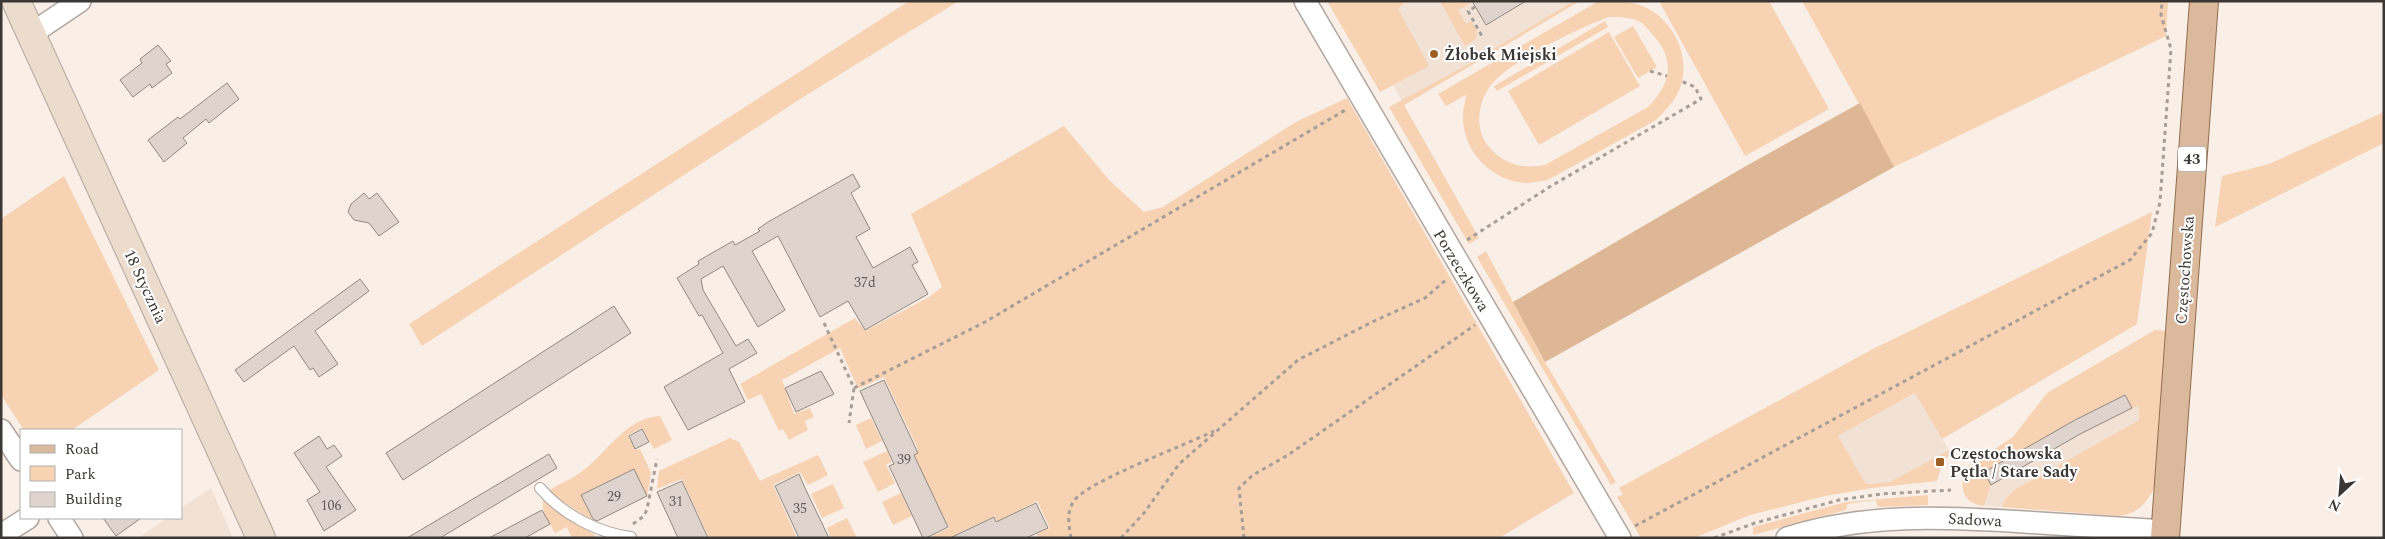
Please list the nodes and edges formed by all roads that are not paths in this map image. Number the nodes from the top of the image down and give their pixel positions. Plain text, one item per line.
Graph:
1 (16, 1) edge
2 (80, 1) edge
3 (1304, 1) edge
4 (2204, 1) edge
5 (31, 34) junction
6 (1, 430) edge
7 (20, 458) edge
8 (540, 488) dead end
9 (26, 519) edge
10 (60, 519) edge
11 (1626, 532) edge
12 (1, 535) edge
13 (2165, 535) edge
14 (631, 537) edge
15 (72, 538) edge
16 (261, 538) edge
17 (1786, 538) edge

1 - 5 main road, 18 Stycznia
2 - 5 street
3 - 11 street, Porzeczkowa
4 - 13 main road, Częstochowska / 43
5 - 16 main road, 18 Stycznia
6 - 7 street
8 - 14 lane
9 - 12 street
10 - 15 street
13 - 17 street, Sadowa

